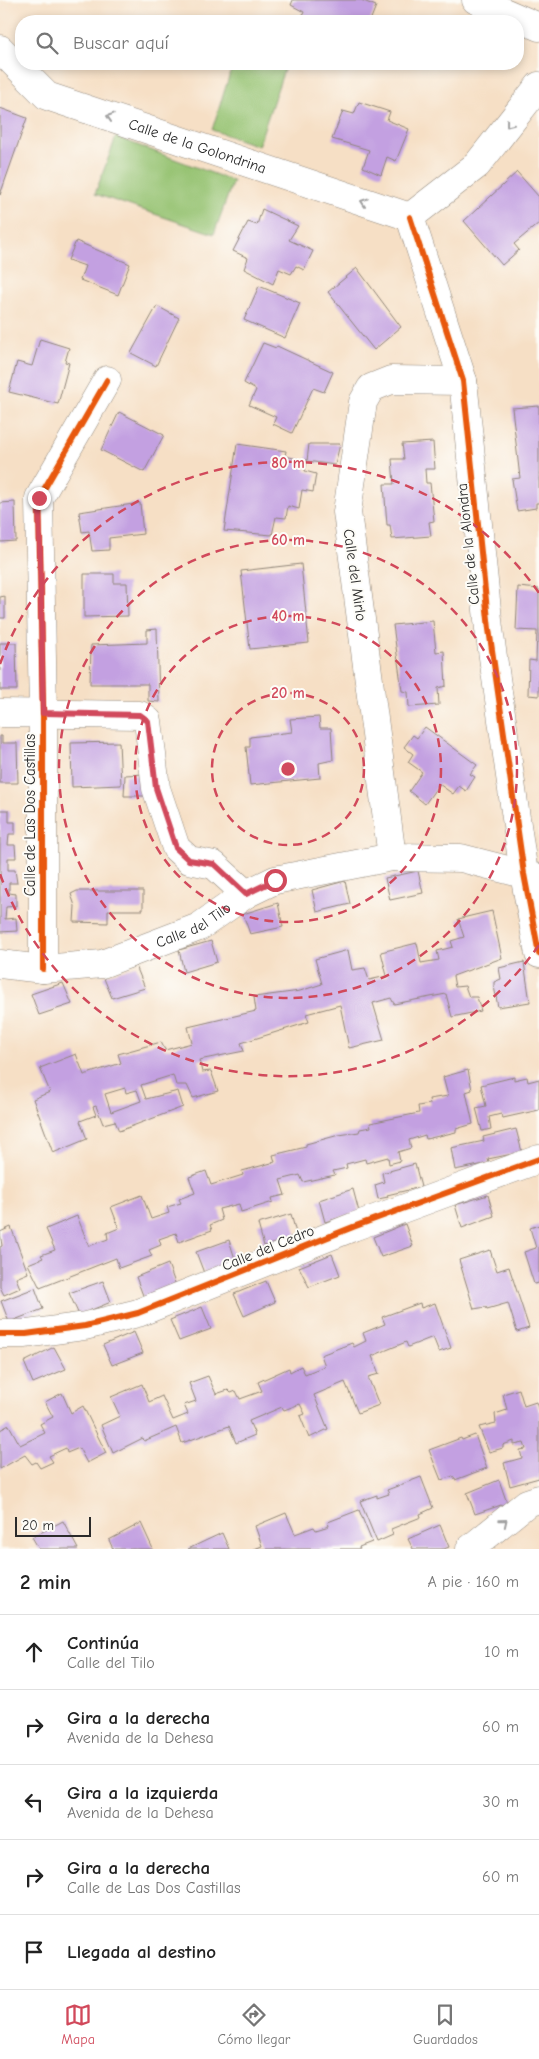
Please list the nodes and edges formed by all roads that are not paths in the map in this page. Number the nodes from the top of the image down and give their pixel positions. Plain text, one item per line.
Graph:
1 (476, 0) edge
2 (511, 15) edge
3 (524, 21) edge
4 (539, 27) edge
5 (0, 49) edge
6 (15, 64) edge
7 (21, 70) edge
8 (539, 86) edge
9 (410, 217) junction
10 (107, 380) dead end
11 (463, 381) junction
12 (0, 713) edge
13 (43, 713) junction
14 (392, 857) junction
15 (532, 876) edge
16 (246, 894) junction
17 (539, 954) edge
18 (43, 969) junction
19 (2, 971) edge
20 (539, 1160) edge
21 (0, 1334) edge
22 (539, 1499) edge
23 (470, 1549) edge

1 - 2 street
3 - 4 street
6 -> 5 street, Calle de la Golondrina
9 -> 7 street, Calle de la Golondrina
8 -> 9 street
9 - 11 street, Calle de la Alondra
10 - 13 street, Calle de Las Dos Castillas
11 - 14 street, Calle del Mirlo
11 - 15 street, Calle de la Alondra
12 - 13 street
13 - 16 street
13 - 18 street, Calle de Las Dos Castillas
14 - 15 street, Calle del Tilo
14 - 16 street, Calle del Tilo
15 - 17 street, Calle de la Alondra
16 - 18 street, Calle del Tilo
18 - 19 street, Calle del Tilo
20 - 21 street, Calle del Cedro
23 -> 22 street

